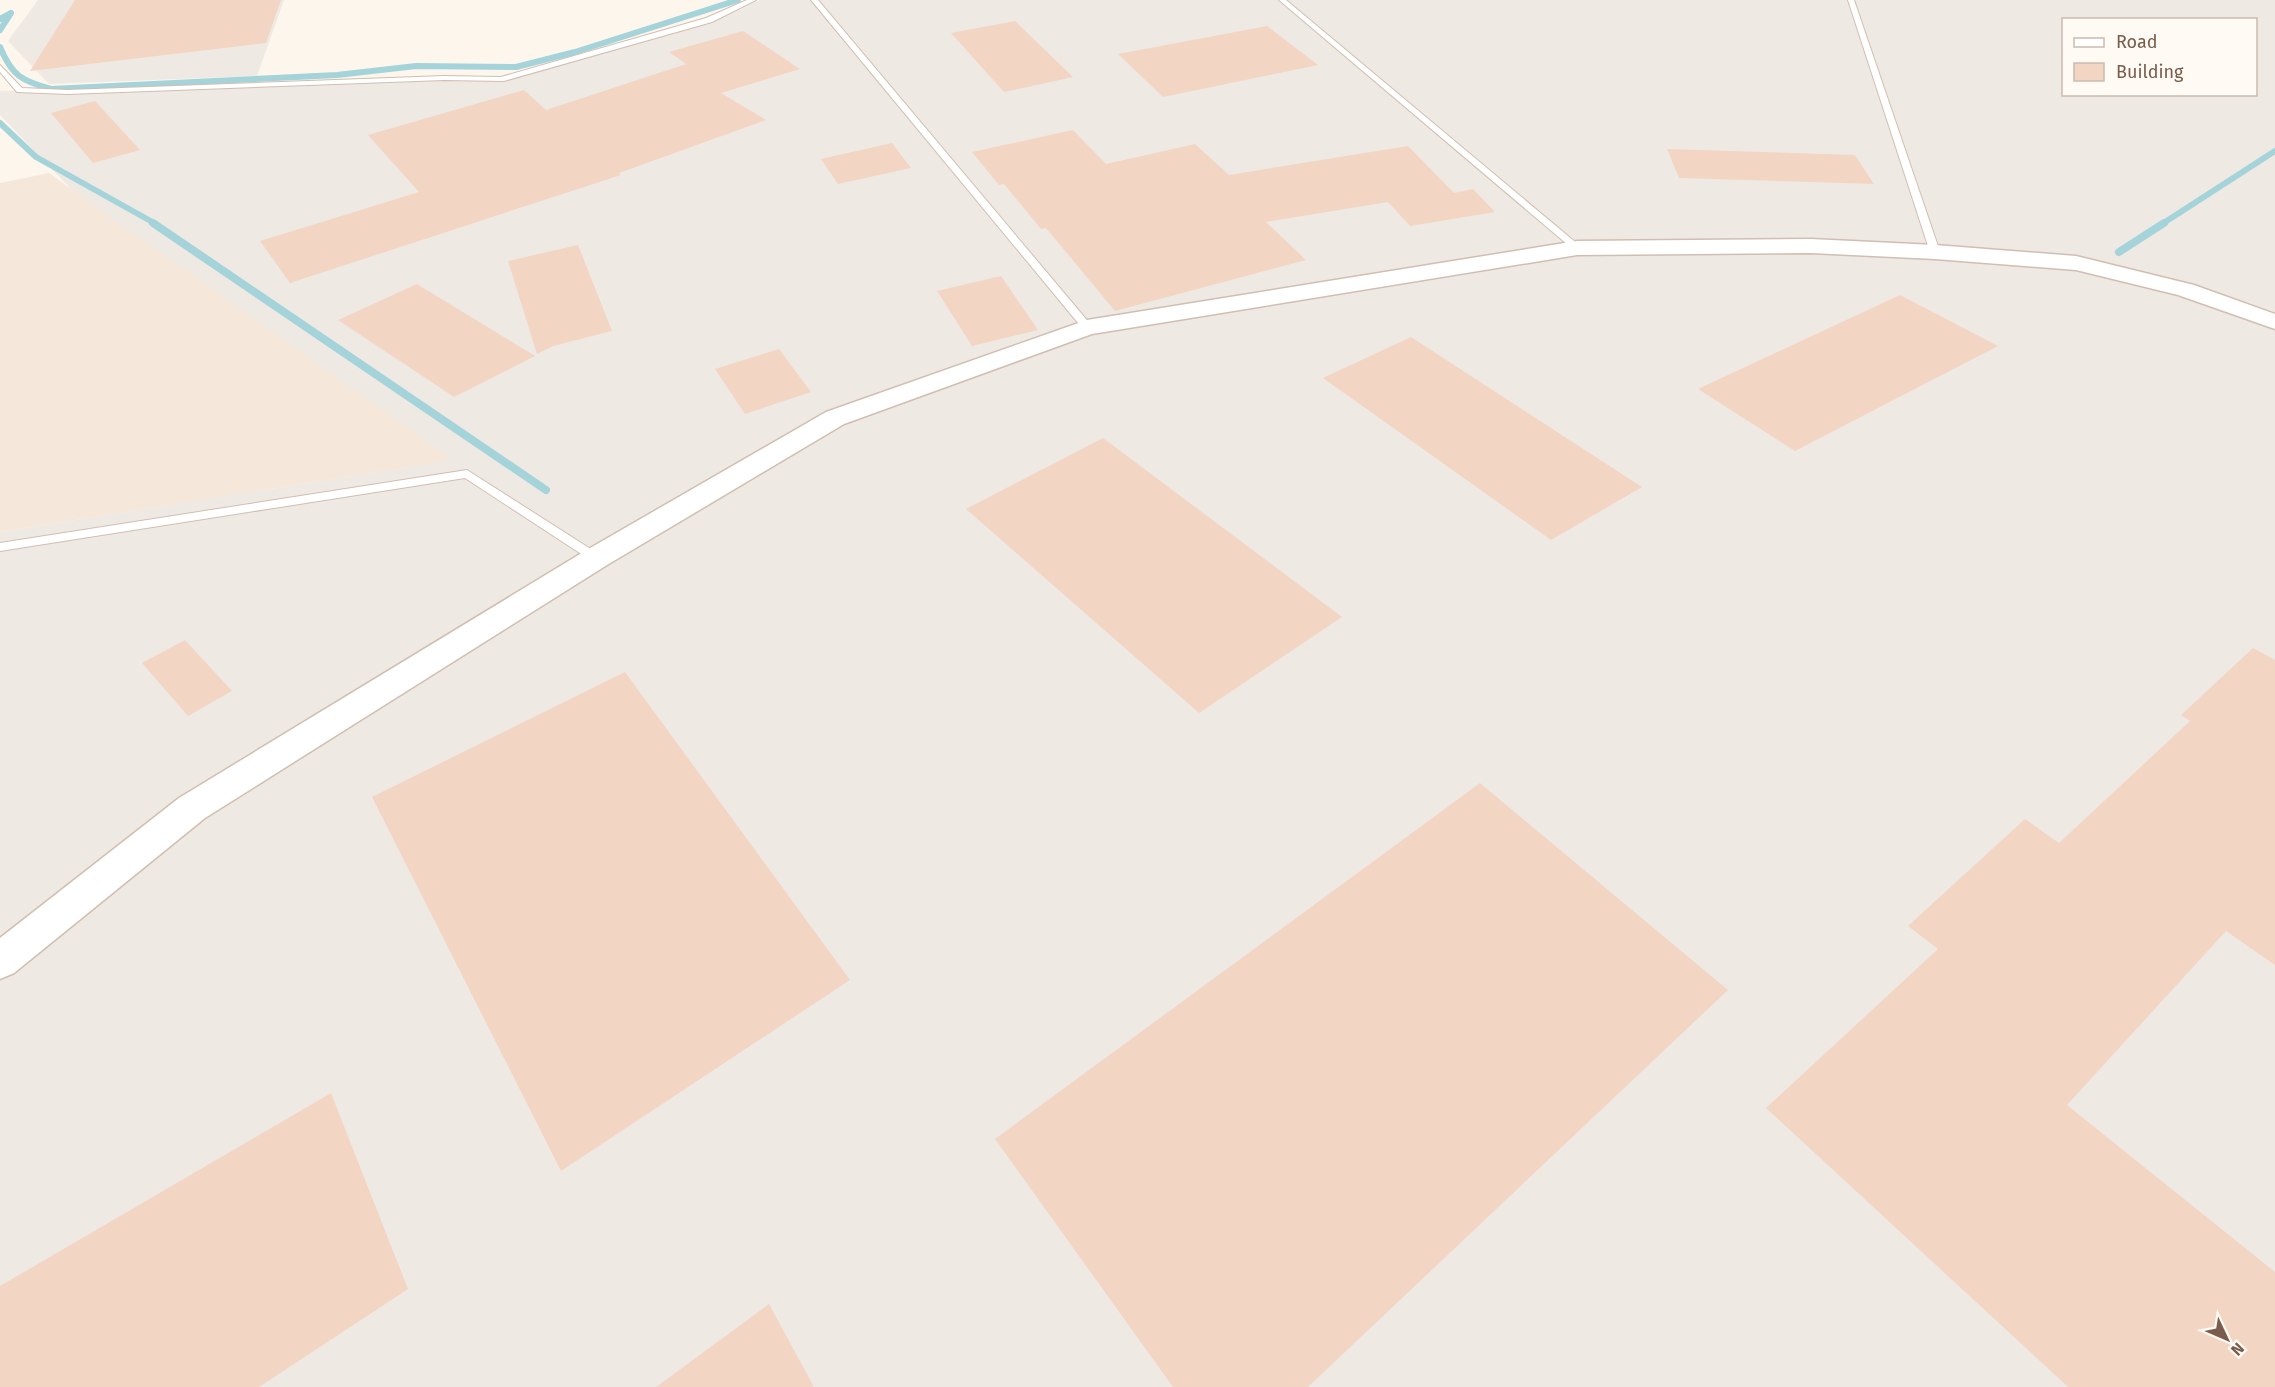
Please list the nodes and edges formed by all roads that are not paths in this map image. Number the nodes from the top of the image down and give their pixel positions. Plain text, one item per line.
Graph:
1 (753, 0) edge
2 (814, 0) edge
3 (1282, 0) edge
4 (1851, 0) edge
5 (0, 67) edge
6 (1577, 248) junction
7 (1935, 252) junction
8 (2275, 322) edge
9 (1087, 327) junction
10 (0, 547) edge
11 (596, 558) junction
12 (0, 961) edge

1 - 5 lane
2 - 9 lane
3 - 6 lane
4 - 7 lane
6 - 7 street
6 - 9 street
7 - 8 street
9 - 11 street
10 - 11 lane
11 - 12 street

